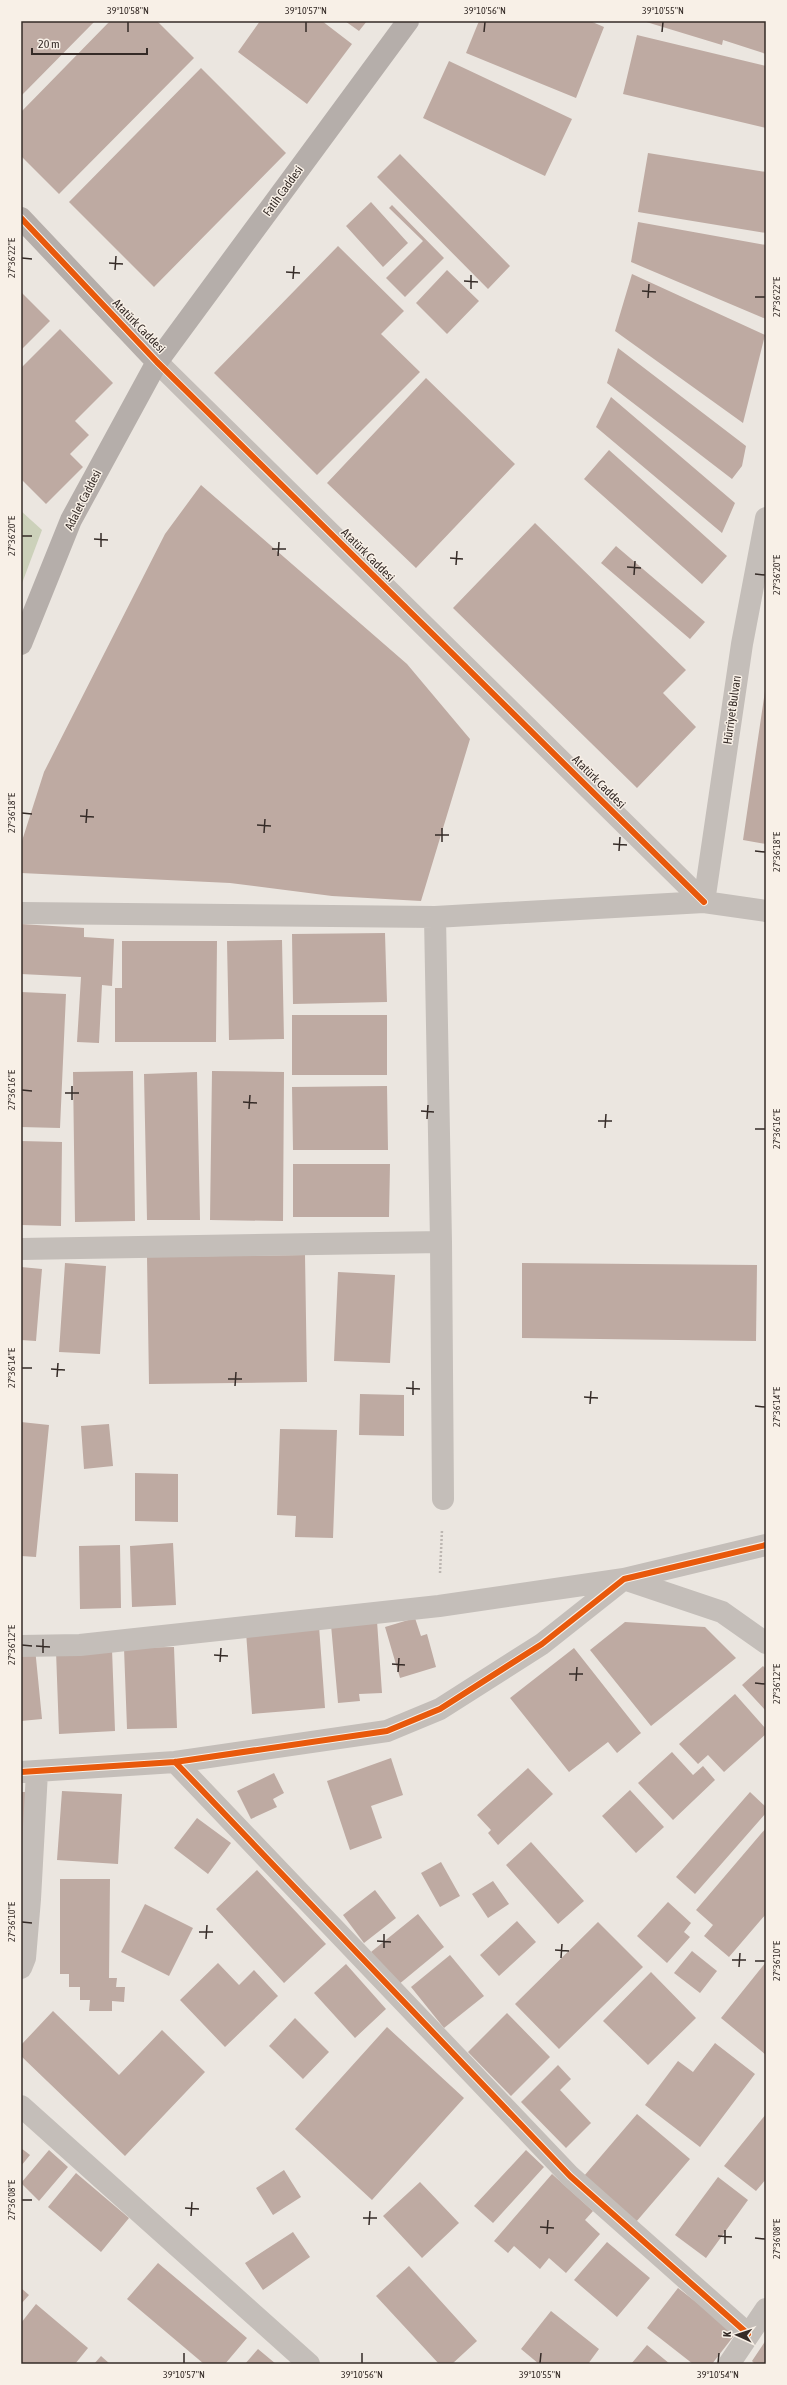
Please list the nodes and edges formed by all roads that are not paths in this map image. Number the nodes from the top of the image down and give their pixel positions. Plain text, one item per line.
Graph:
1 (408, 21) edge
2 (21, 218) edge
3 (157, 362) junction
4 (766, 518) edge
5 (21, 644) edge
6 (704, 902) junction
7 (766, 911) edge
8 (21, 913) edge
9 (435, 918) junction
10 (441, 1242) junction
11 (21, 1248) edge
12 (443, 1499) road end
13 (766, 1545) edge
14 (624, 1579) junction
15 (766, 1643) edge
16 (21, 1646) edge
17 (175, 1762) junction
18 (29, 1772) edge
19 (21, 1968) edge
20 (21, 2106) edge
21 (766, 2309) edge
22 (748, 2334) junction
23 (309, 2364) edge
24 (729, 2364) edge

1 - 3 street, Fatih Caddesi
2 - 3 street, Atatürk Caddesi
3 - 5 street, Adalet Caddesi
3 - 6 street, Atatürk Caddesi
4 - 6 street, Hürriyet Bulvarı
6 - 7 street
6 - 9 street
8 - 9 street
9 - 10 street
10 - 11 street
10 - 12 street
13 - 14 street
14 - 15 street
14 - 16 street
14 - 17 street
17 - 18 street
17 - 22 street
18 - 19 street
20 - 23 street
21 - 22 street
22 - 24 street

